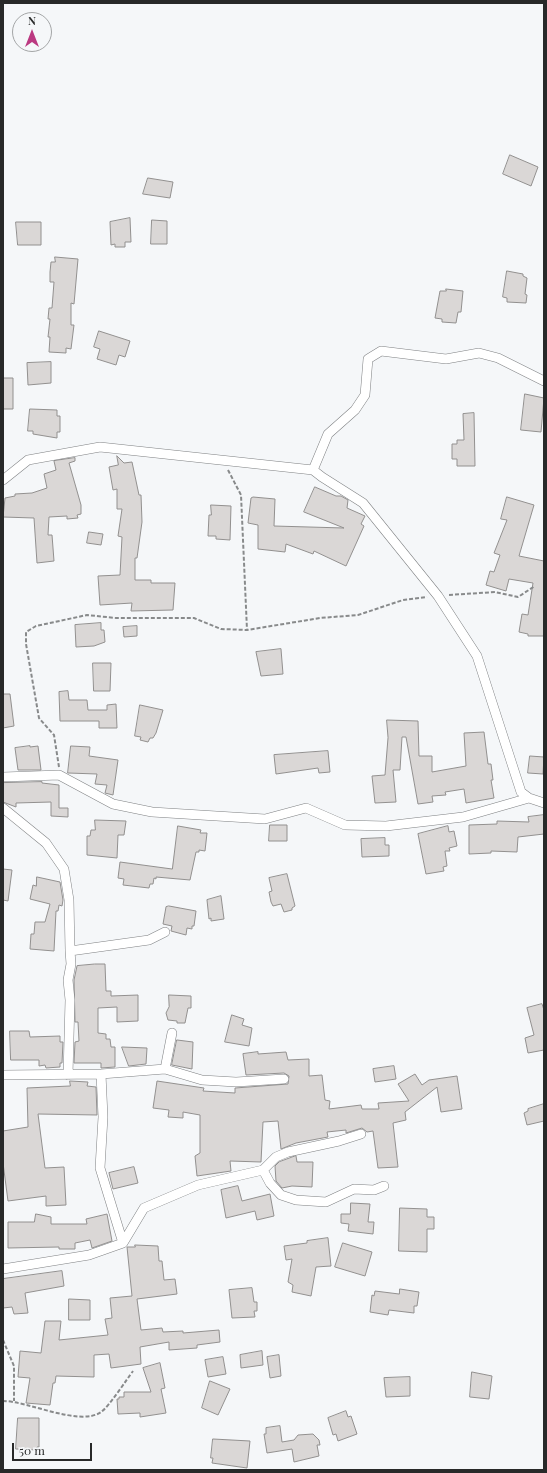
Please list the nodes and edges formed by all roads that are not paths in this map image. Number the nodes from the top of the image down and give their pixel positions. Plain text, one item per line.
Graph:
1 (544, 381) edge
2 (313, 470) junction
3 (3, 480) edge
4 (3, 777) edge
5 (529, 798) junction
6 (544, 803) edge
7 (3, 808) edge
8 (165, 932) dead end
9 (70, 951) junction
10 (172, 1032) dead end
11 (165, 1069) junction
12 (101, 1074) junction
13 (3, 1075) edge
14 (68, 1075) junction
15 (284, 1079) dead end
16 (361, 1134) dead end
17 (263, 1170) junction
18 (384, 1186) dead end
19 (123, 1243) junction
20 (3, 1269) edge

1 - 2 street
2 - 3 street
2 - 5 street
4 - 5 street
5 - 6 street
7 - 9 street
8 - 9 street
9 - 14 street
10 - 11 street
11 - 12 street
11 - 15 street
12 - 14 street
12 - 19 street
13 - 14 street
16 - 17 street
17 - 18 street
17 - 19 street
19 - 20 street

